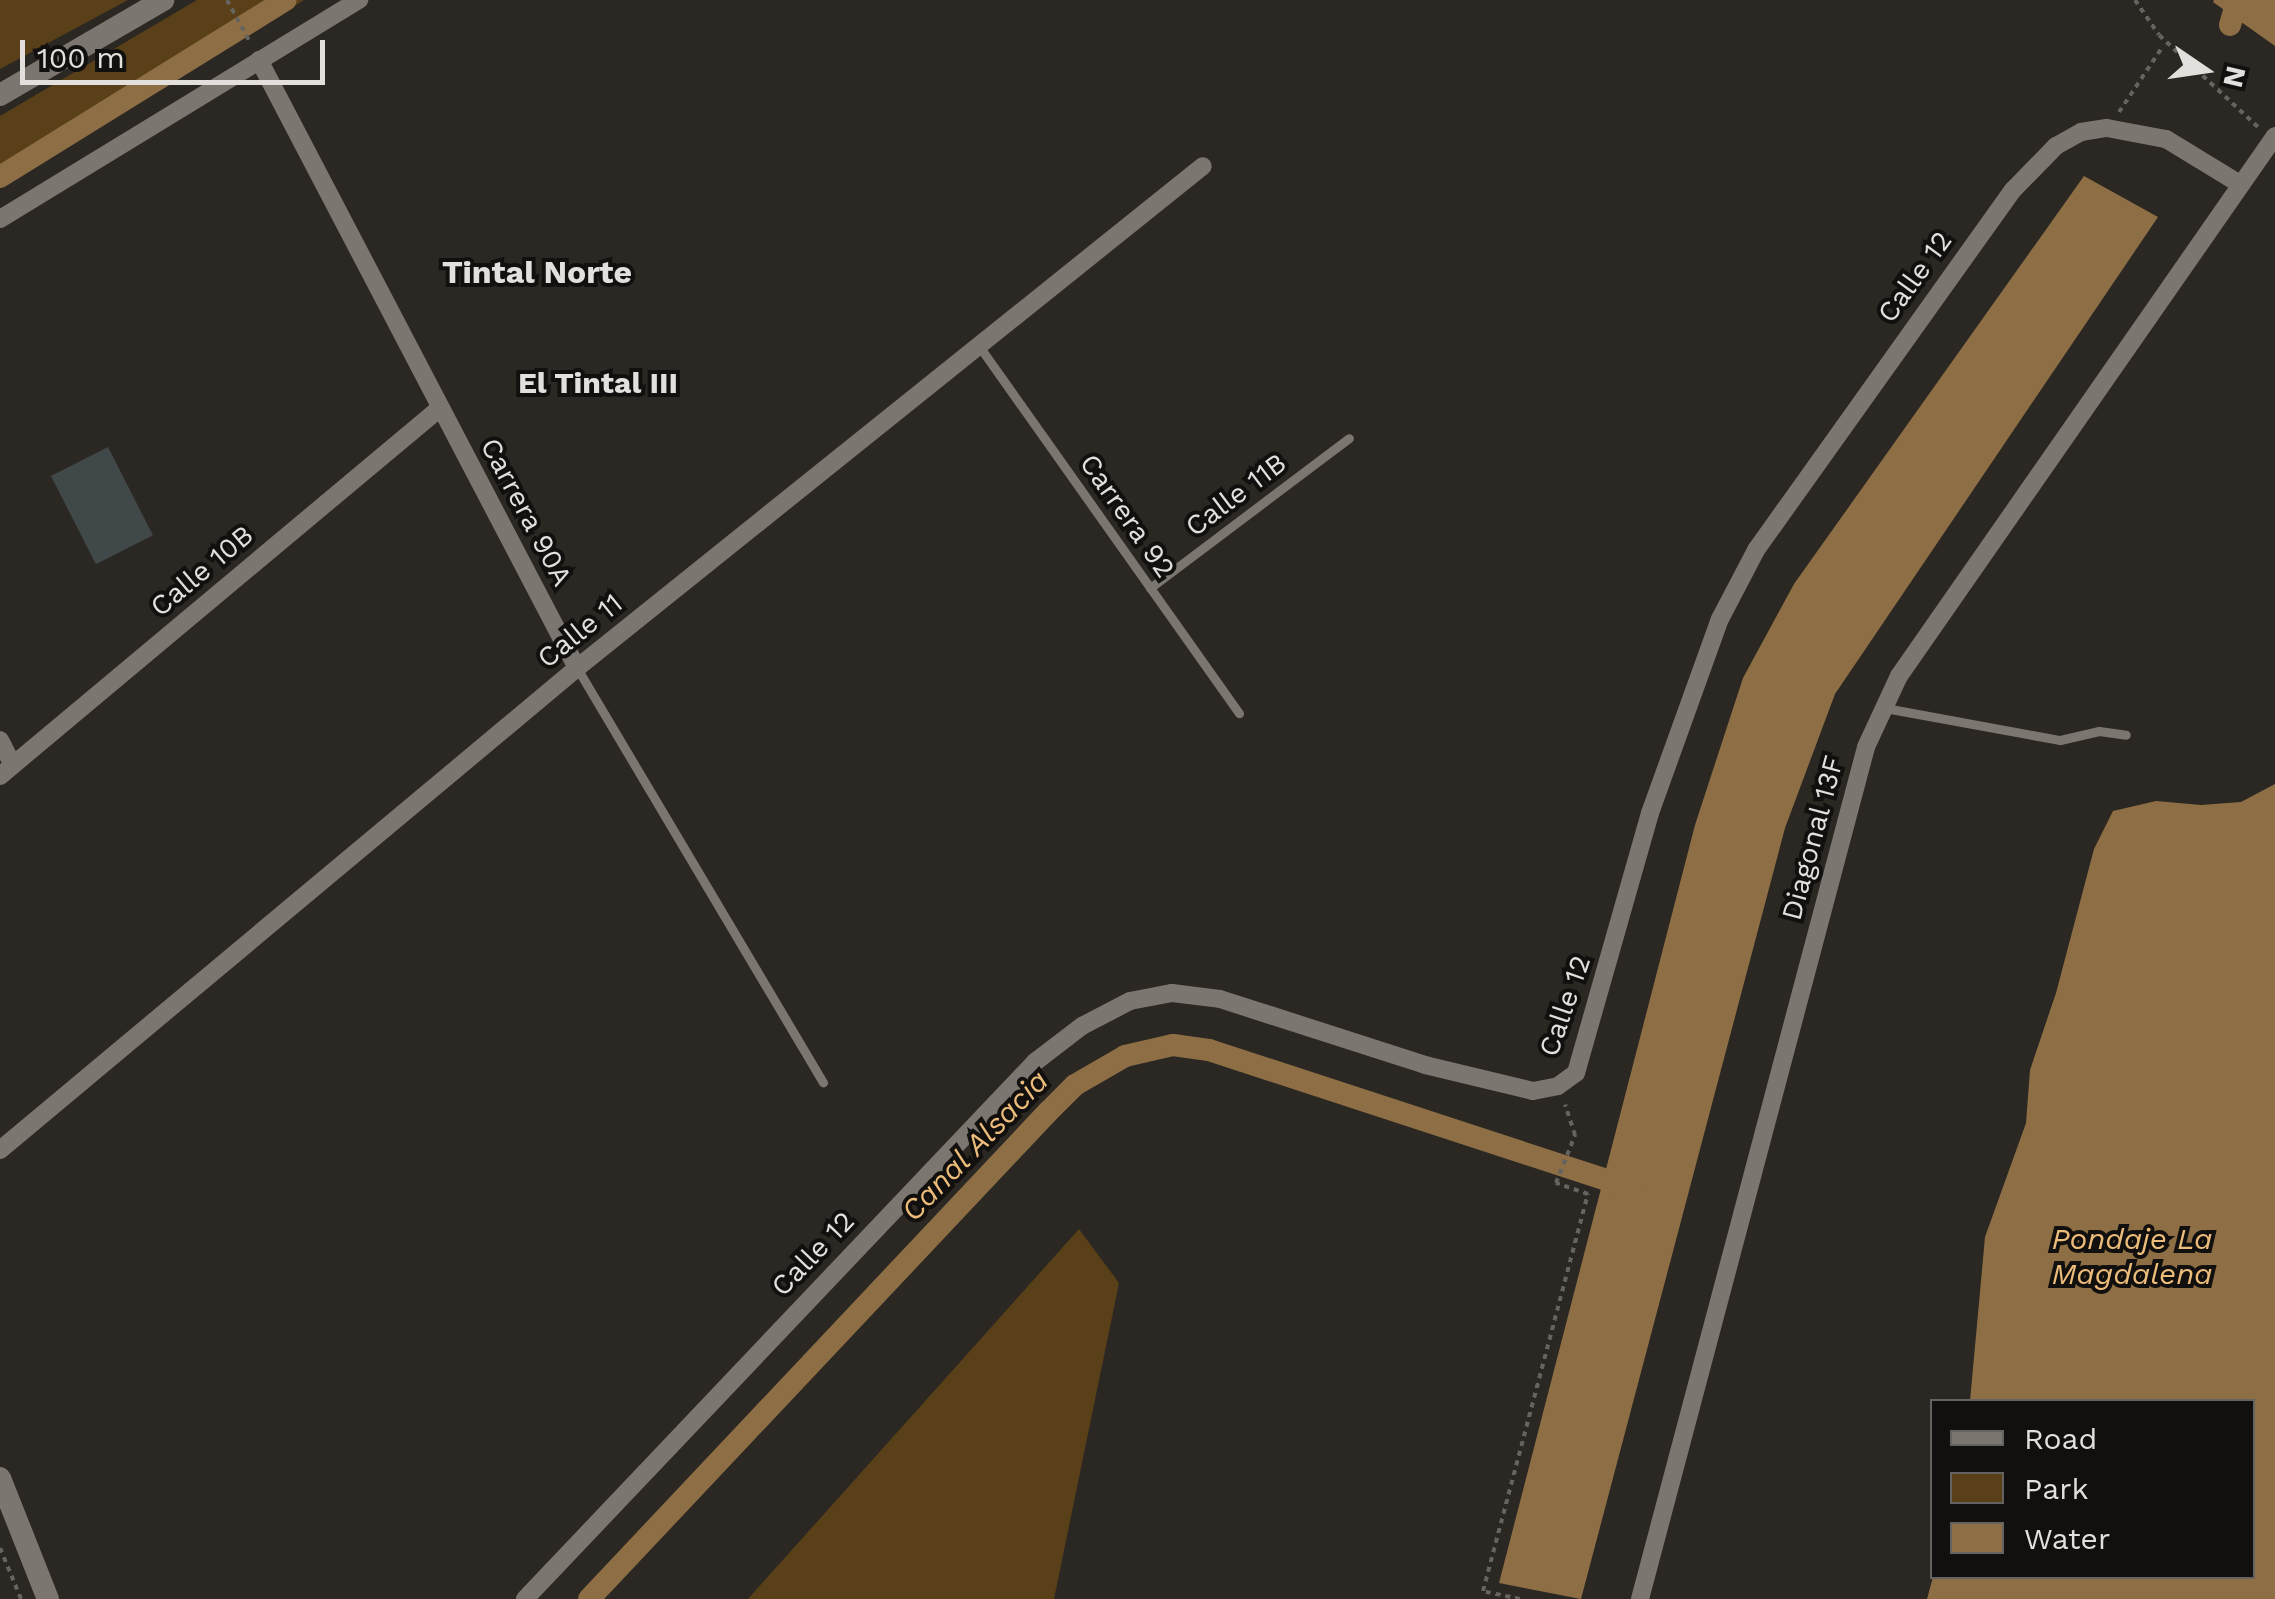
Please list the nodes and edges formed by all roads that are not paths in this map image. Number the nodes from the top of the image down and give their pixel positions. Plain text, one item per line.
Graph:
1 (163, 0) edge
2 (359, 0) edge
3 (259, 60) junction
4 (0, 95) edge
5 (2274, 138) edge
6 (1203, 166) dead end
7 (2238, 183) junction
8 (0, 219) edge
9 (979, 346) junction
10 (440, 408) junction
11 (1349, 438) dead end
12 (1150, 588) junction
13 (577, 668) junction
14 (1885, 708) junction
15 (1239, 714) dead end
16 (2126, 735) dead end
17 (0, 740) edge
18 (6, 770) edge
19 (823, 1083) dead end
20 (0, 1150) edge
21 (0, 1478) edge
22 (48, 1599) edge
23 (525, 1599) edge
24 (1640, 1599) edge

1 - 4 street
2 - 3 street
3 - 8 street
3 - 10 street, Carrera 90A
5 - 7 street, Diagonal 13F
6 - 9 street, Calle 11
7 - 14 street, Diagonal 13F
7 - 23 street, Calle 12
9 - 12 lane, Carrera 92
9 - 13 street, Calle 11
10 - 13 street, Carrera 90A
10 - 18 street, Calle 10B
11 - 12 lane, Calle 11B
12 - 15 lane, Carrera 92
13 - 19 lane, Carrera 90A
13 - 20 street, Calle 11
14 - 16 lane
14 - 24 street, Diagonal 13F
17 - 18 street
21 - 22 street

